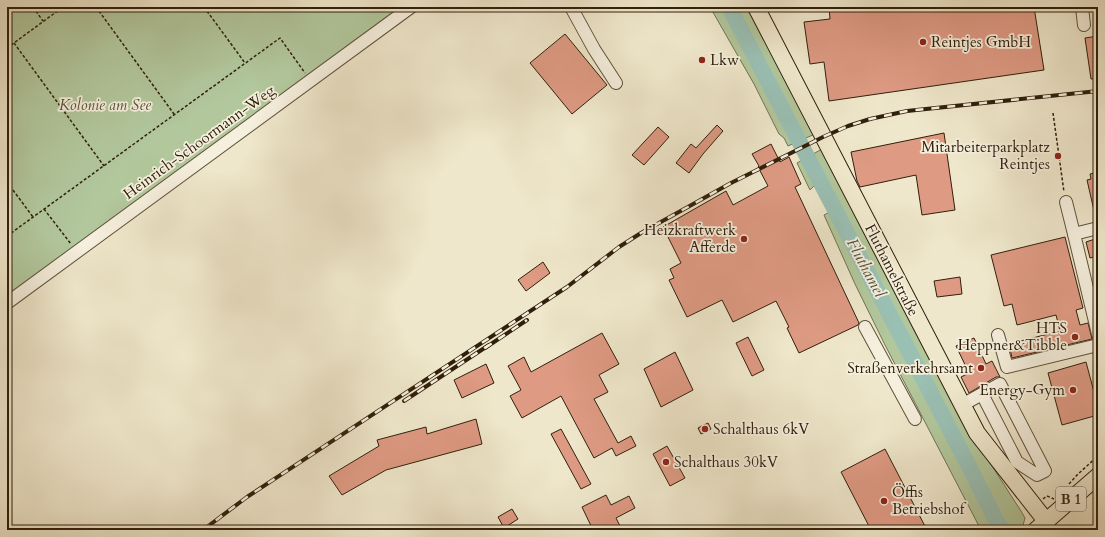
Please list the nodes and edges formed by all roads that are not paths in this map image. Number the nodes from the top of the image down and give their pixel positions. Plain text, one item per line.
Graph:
1 (411, 7) edge
2 (571, 7) edge
3 (756, 7) edge
4 (1082, 7) edge
5 (1084, 25) dead end
6 (616, 83) dead end
7 (1066, 202) road end
8 (1098, 228) edge
9 (1074, 234) junction
10 (7, 303) edge
11 (865, 327) dead end
12 (1098, 334) edge
13 (998, 335) dead end
14 (1098, 345) edge
15 (982, 394) junction
16 (962, 405) junction
17 (915, 419) dead end
18 (1098, 477) edge
19 (1041, 526) edge

1 - 10 street, Heinrich-Schoormann-Weg
2 - 6 street
3 - 16 main road, Fluthamelstraße
4 - 5 street
7 - 9 street
8 - 9 street
9 - 12 street
11 - 17 street
13 - 14 street
15 - 15 street
15 - 16 street
16 - 19 main road, Fluthamelstraße
18 - 19 main road, B 1

